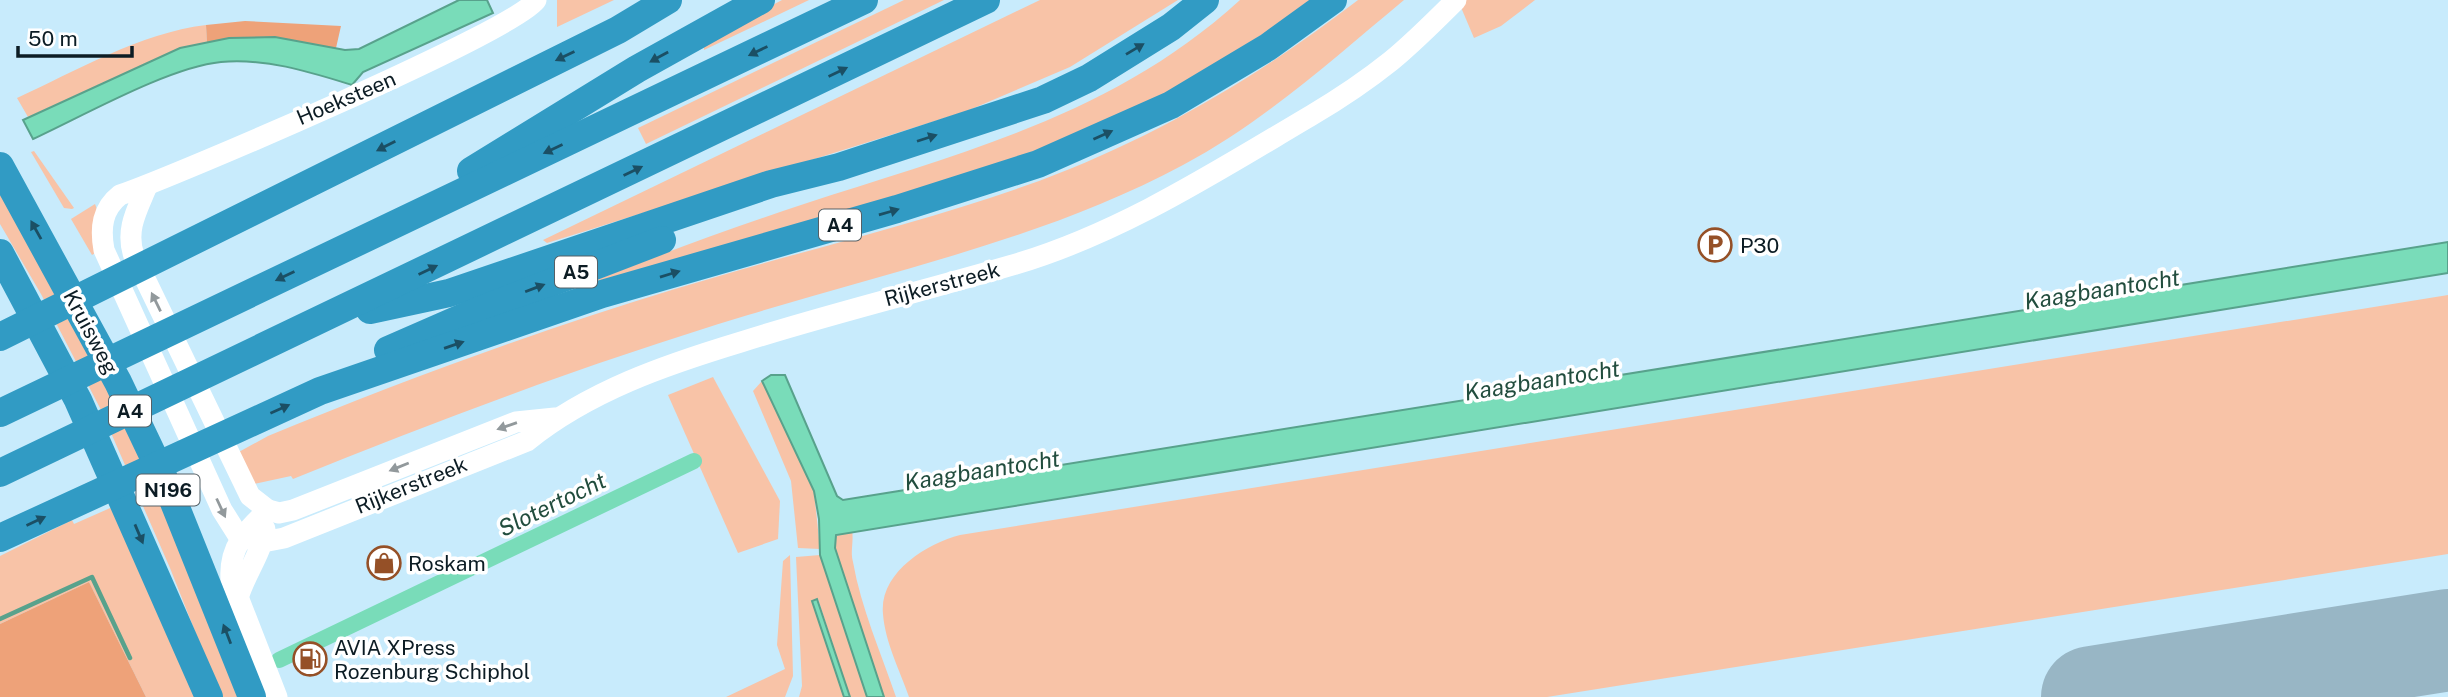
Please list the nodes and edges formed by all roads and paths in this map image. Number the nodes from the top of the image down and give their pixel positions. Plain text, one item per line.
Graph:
1 (536, 0) edge
2 (668, 0) edge
3 (761, 0) edge
4 (864, 0) edge
5 (986, 0) edge
6 (1205, 0) edge
7 (1333, 0) edge
8 (1436, 0) edge
9 (1456, 0) edge
10 (1313, 114) junction
11 (0, 166) edge
12 (839, 167) junction
13 (147, 186) junction
14 (103, 242) joint
15 (346, 247) junction
16 (0, 253) edge
17 (323, 321) junction
18 (0, 337) edge
19 (320, 391) junction
20 (11, 407) edge
21 (555, 418) junction
22 (0, 473) edge
23 (268, 510) junction
24 (0, 537) edge
25 (239, 537) junction
26 (263, 542) junction
27 (239, 595) junction
28 (209, 697) edge
29 (253, 697) edge
30 (277, 697) edge

1 - 13 street, Hoeksteen
2 -> 18 highway
3 -> 15 highway
4 -> 15 highway
17 -> 5 highway, A4
12 -> 6 highway, A5
19 -> 7 highway, A4
8 - 10 street, Rijkerstreek
9 - 10 street, Rijkerstreek
10 - 21 street, Rijkerstreek
29 -> 11 highway, Kruisweg / N196
12 - 17 highway, A5
19 -> 12 highway, A5
13 - 14 street, Hoeksteen
23 -> 13 street
14 -> 25 street, Kruisweg
15 -> 20 highway
16 -> 28 highway, Kruisweg / N196
17 - 22 highway, A4
24 -> 19 highway, A4
21 -> 23 street, Rijkerstreek
21 - 26 street, Rijkerstreek
23 - 25 street
23 - 26 street
25 - 26 street
25 - 27 street
26 - 27 street
27 - 30 street

